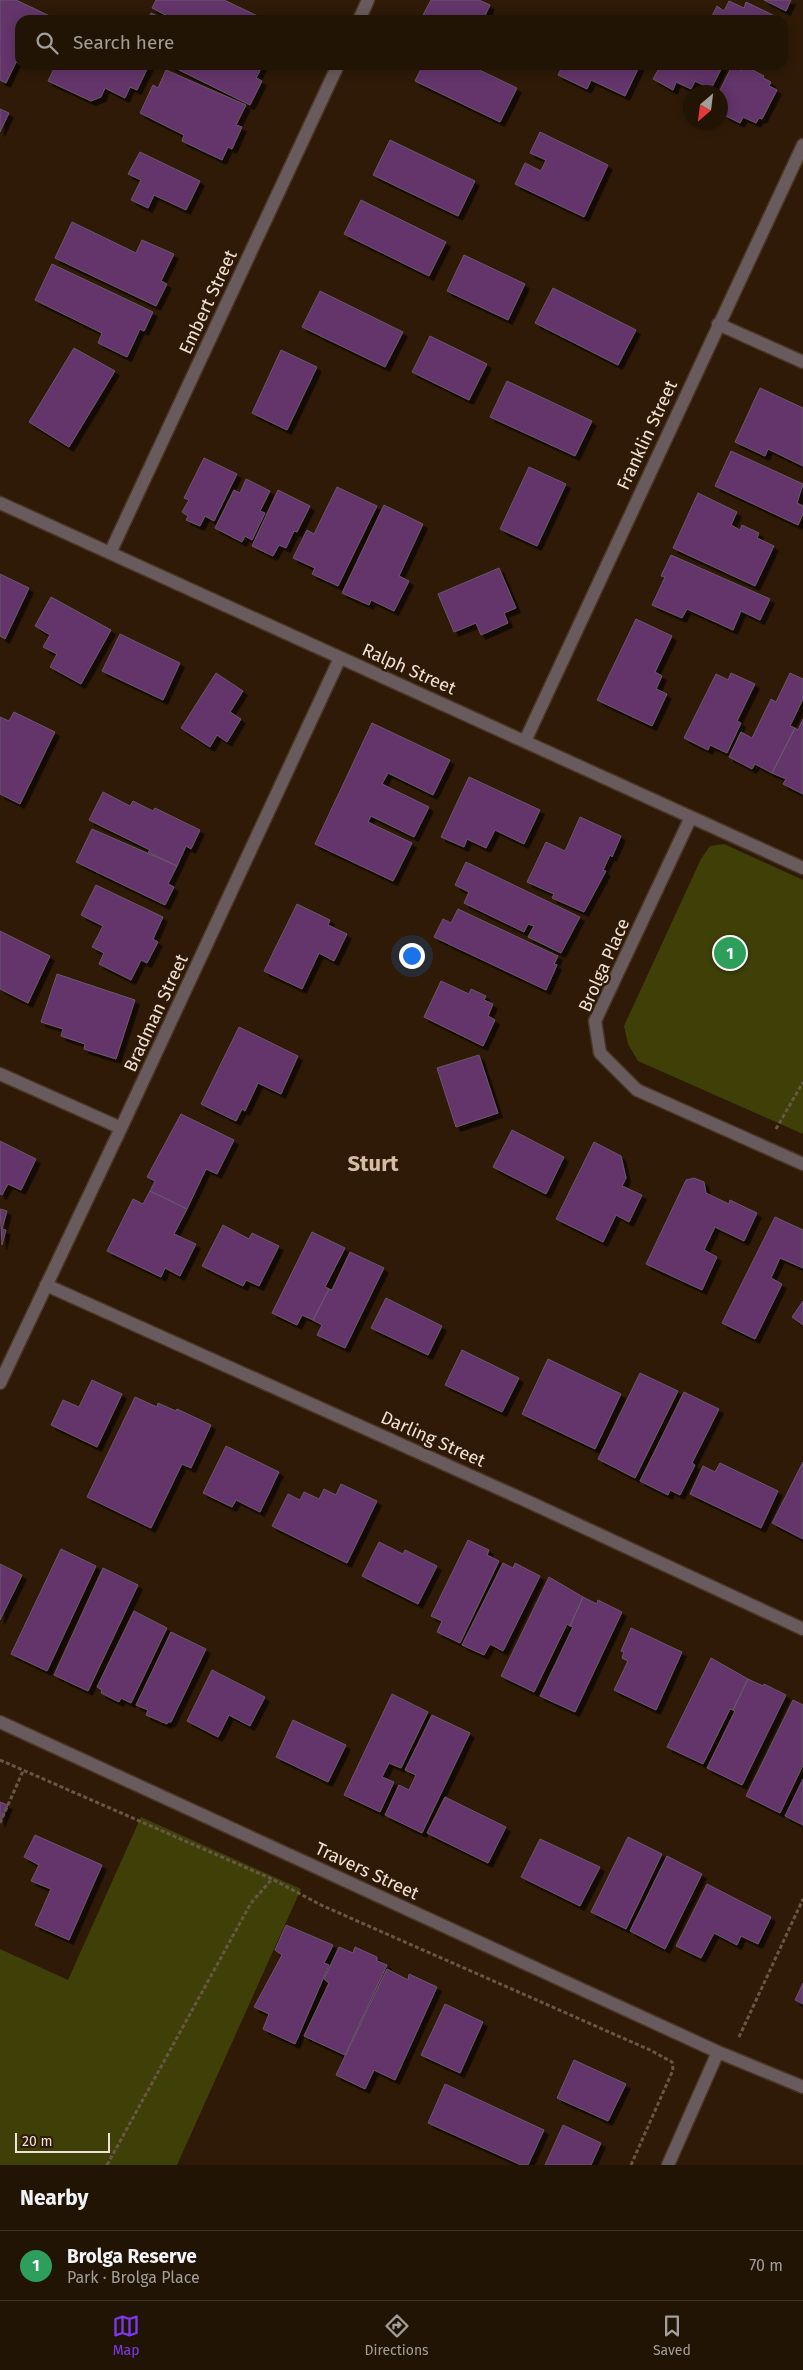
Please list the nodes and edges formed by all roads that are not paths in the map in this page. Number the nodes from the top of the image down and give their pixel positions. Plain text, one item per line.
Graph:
1 (368, 0) edge
2 (361, 15) edge
3 (336, 70) edge
4 (803, 144) edge
5 (718, 324) junction
6 (803, 362) edge
7 (0, 503) edge
8 (110, 553) junction
9 (340, 658) junction
10 (524, 741) junction
11 (690, 817) junction
12 (803, 868) edge
13 (0, 1074) edge
14 (121, 1128) junction
15 (803, 1164) edge
16 (46, 1285) junction
17 (0, 1383) edge
18 (803, 1629) edge
19 (0, 1722) edge
20 (718, 2052) junction
21 (803, 2087) edge
22 (668, 2165) edge

1 - 2 street
3 - 8 street, Embert Street
4 - 5 street, Franklin Street
5 - 6 street
5 - 10 street, Franklin Street
7 - 8 street, Ralph Street
8 - 9 street, Ralph Street
9 - 10 street, Ralph Street
9 - 14 street, Bradman Street
10 - 11 street, Ralph Street
11 - 12 street, Ralph Street
11 - 15 street, Brolga Place
13 - 14 street
14 - 16 street, Bradman Street
16 - 17 street, Bradman Street
16 - 18 street, Darling Street
19 - 20 street, Travers Street
20 - 21 street, Travers Street
20 - 22 street

